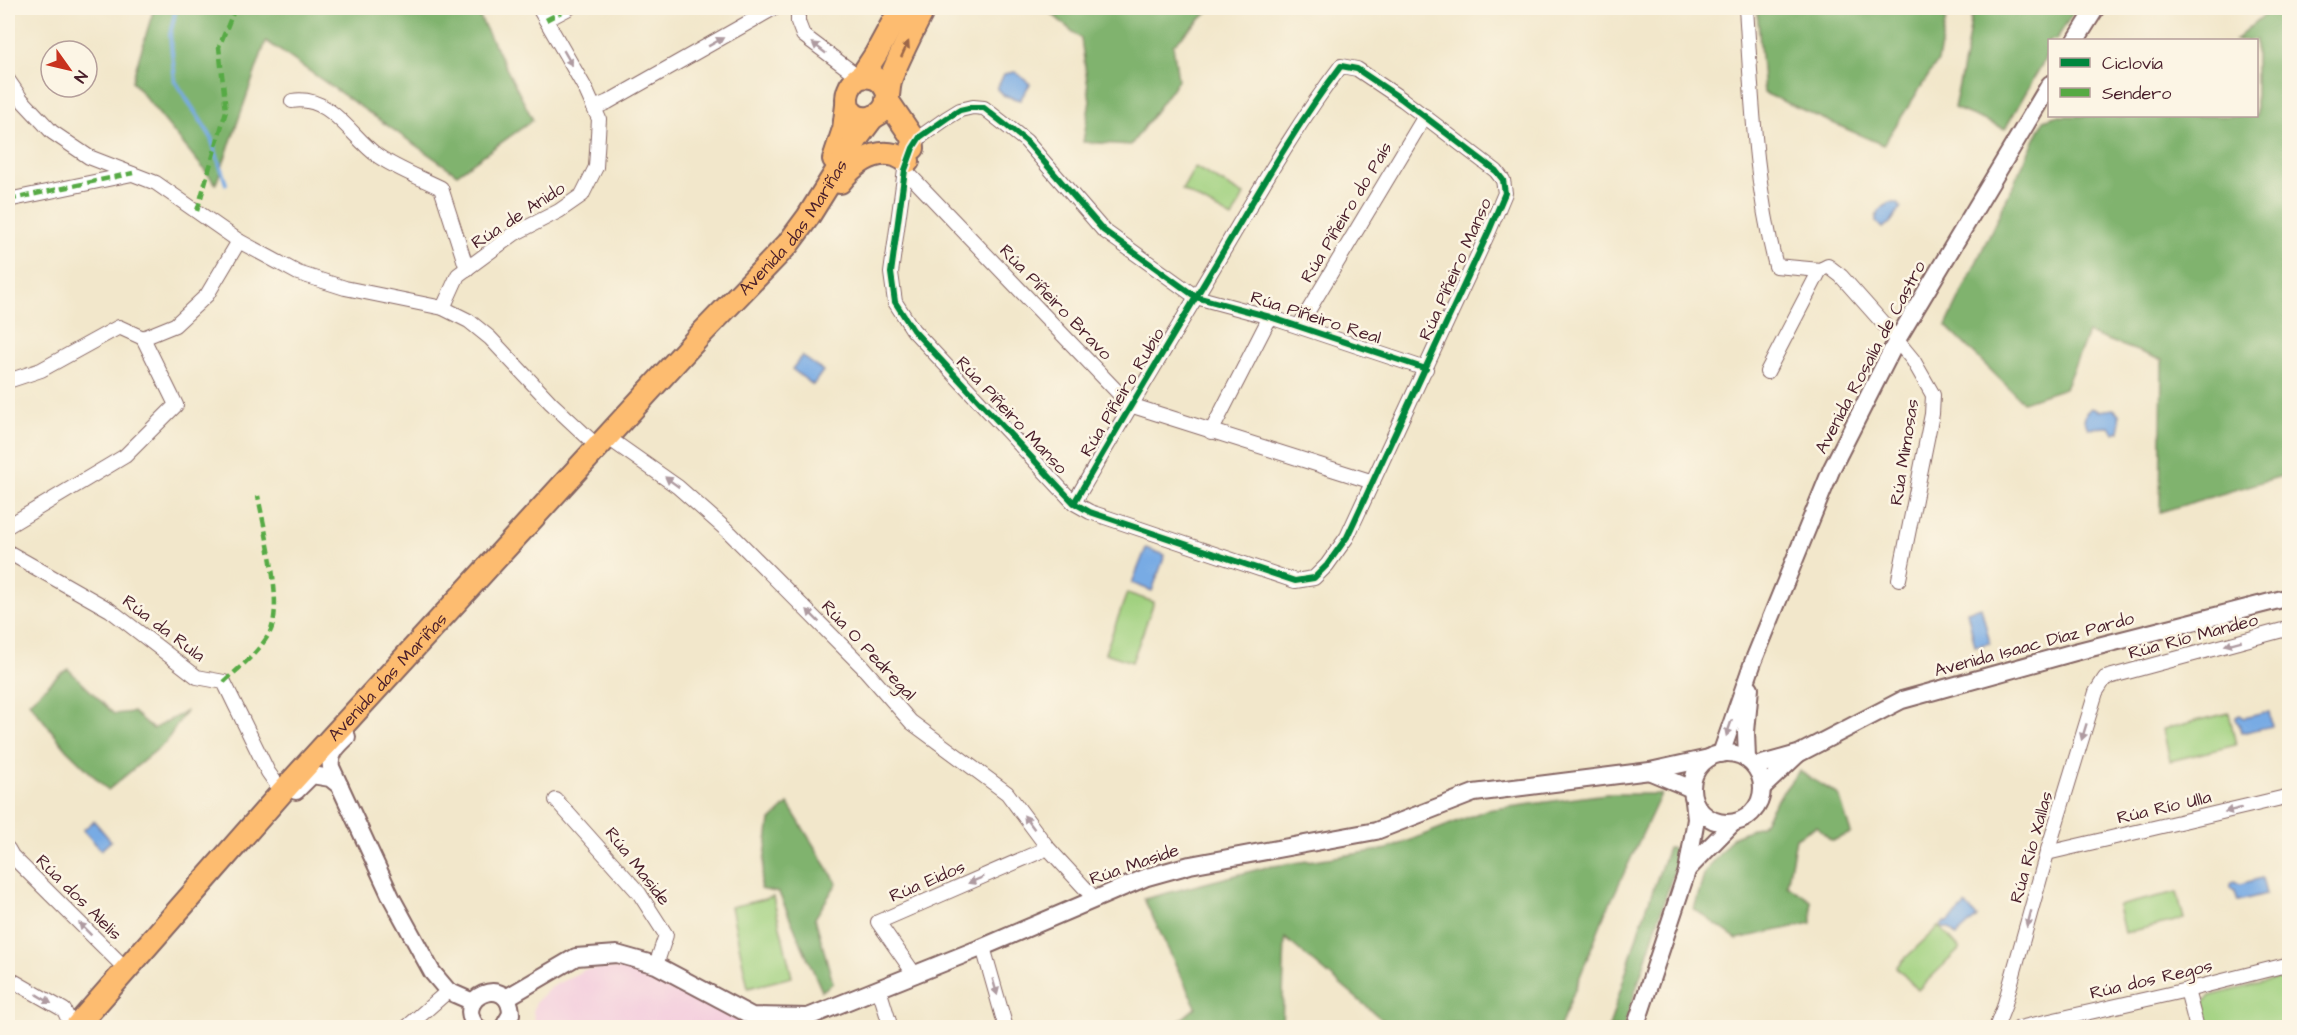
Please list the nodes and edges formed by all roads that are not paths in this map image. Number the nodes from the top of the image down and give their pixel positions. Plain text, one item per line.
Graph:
1 (539, 8) edge
2 (569, 8) edge
3 (774, 8) edge
4 (798, 8) edge
5 (892, 8) edge
6 (901, 8) edge
7 (924, 8) edge
8 (1746, 8) edge
9 (2096, 8) edge
10 (546, 20) junction
11 (888, 31) junction
12 (2077, 39) edge
13 (860, 77) junction
14 (8, 80) edge
15 (2048, 86) edge
16 (292, 101) dead end
17 (847, 105) junction
18 (880, 106) junction
19 (594, 108) junction
20 (1425, 116) junction
21 (905, 159) junction
22 (133, 173) junction
23 (8, 200) edge
24 (808, 217) junction
25 (238, 242) junction
26 (467, 269) junction
27 (1820, 270) junction
28 (1196, 297) junction
29 (443, 308) junction
30 (1270, 317) junction
31 (1299, 326) junction
32 (703, 332) junction
33 (143, 338) junction
34 (1897, 340) junction
35 (1426, 369) junction
36 (1767, 372) dead end
37 (8, 381) edge
38 (1130, 405) junction
39 (1211, 432) junction
40 (603, 442) junction
41 (1373, 482) junction
42 (1074, 503) junction
43 (8, 526) edge
44 (8, 552) edge
45 (1899, 579) dead end
46 (2289, 597) edge
47 (2289, 628) edge
48 (423, 639) junction
49 (1753, 662) junction
50 (2105, 678) joint
51 (1798, 754) junction
52 (1715, 756) junction
53 (1751, 762) junction
54 (1650, 771) junction
55 (340, 786) junction
56 (1762, 787) junction
57 (282, 792) junction
58 (1693, 795) junction
59 (2289, 796) edge
60 (556, 800) dead end
61 (1733, 824) junction
62 (1048, 848) junction
63 (8, 849) edge
64 (2047, 853) junction
65 (1687, 871) junction
66 (208, 877) junction
67 (1094, 898) junction
68 (983, 947) junction
69 (656, 964) junction
70 (2289, 964) edge
71 (127, 970) junction
72 (915, 975) junction
73 (8, 978) edge
74 (879, 989) junction
75 (2187, 990) junction
76 (448, 991) junction
77 (506, 998) junction
78 (473, 1002) junction
79 (70, 1028) edge
80 (75, 1028) edge
81 (406, 1028) edge
82 (478, 1028) edge
83 (503, 1028) edge
84 (891, 1028) edge
85 (1006, 1028) edge
86 (1635, 1028) edge
87 (1996, 1028) edge
88 (2019, 1028) edge
89 (2197, 1028) edge

1 - 10 street, Rúa de Anido
2 - 10 street
19 -> 3 street
13 -> 4 street
5 - 11 street
6 - 11 highway
18 -> 7 highway, Avenida das Mariñas
8 - 27 street
9 - 12 street
10 -> 19 street, Rúa de Anido
11 - 13 highway
13 - 17 highway
13 - 18 highway
14 - 22 street, Rúa O Pedregal
15 - 34 street, Avenida Rosalía de Castro
16 - 26 street
17 - 18 highway
17 - 32 highway, Avenida das Mariñas
18 - 21 highway
18 - 24 highway, Avenida das Mariñas
19 - 26 street, Rúa de Anido
20 - 28 street, Rúa Piñeiro Manso
20 - 31 street, Rúa Piñeiro do País
20 - 35 street, Rúa Piñeiro Manso
21 - 24 highway
21 - 28 street
21 - 38 street, Rúa Piñeiro Bravo
21 - 42 street, Rúa Piñeiro Manso
22 - 23 street
22 - 25 street, Rúa O Pedregal
24 - 32 highway, Avenida das Mariñas
25 - 29 street, Rúa O Pedregal
25 - 33 street
26 - 29 street, Rúa de Anido
27 - 34 street, Rúa Mimosas
27 - 36 street
28 - 30 street, Rúa Piñeiro Real
28 - 38 street, Rúa Piñeiro Rubio
29 - 40 street, Rúa O Pedregal
30 - 31 street, Rúa Piñeiro Real
30 - 39 street
31 - 35 street, Rúa Piñeiro Real
32 - 40 highway, Avenida das Mariñas
33 - 37 street
33 - 43 street
34 - 45 street, Rúa Mimosas
34 - 49 street, Avenida Rosalía de Castro
35 - 41 street, Rúa Piñeiro Manso
38 - 39 street, Rúa Piñeiro Bravo
38 - 42 street, Rúa Piñeiro Rubio
39 - 41 street, Rúa Piñeiro Bravo
40 - 48 highway, Avenida das Mariñas
62 -> 40 street, Rúa O Pedregal
41 - 42 street, Rúa Piñeiro Manso
44 - 57 street, Rúa da Rula
46 - 51 street, Avenida Isaac Díaz Pardo
47 -> 50 street, Rúa Río Mandeo
48 - 55 street
48 - 57 highway, Avenida das Mariñas
49 -> 52 street, Avenida Rosalía de Castro
49 - 53 street, Avenida Rosalía de Castro
50 -> 64 street, Rúa Río Xallas
51 - 53 street, Avenida Isaac Díaz Pardo
51 - 56 street, Avenida Isaac Díaz Pardo
52 - 53 street
52 - 54 street, Rúa Maside
52 - 58 street
53 - 56 street
54 - 58 street
54 - 67 street, Rúa Maside
55 - 66 street
55 - 76 street
56 - 61 street
57 - 66 highway, Avenida das Mariñas
58 - 61 street
58 - 65 street
59 -> 64 street, Rúa Río Ulla
60 - 69 street, Rúa Maside
61 - 65 street
62 - 67 street, Rúa O Pedregal
62 -> 72 street, Rúa Eidos
71 -> 63 street, Rúa dos Alelis
64 -> 87 street, Rúa Río Xallas
65 - 86 street
66 - 71 highway, Avenida das Mariñas
67 - 68 street, Rúa Maside
68 - 72 street, Rúa Maside
68 -> 85 street
69 - 74 street, Rúa Maside
69 - 77 street, Rúa Maside
70 - 75 street, Rúa dos Regos
71 - 80 highway, Avenida das Mariñas
72 - 74 street, Rúa Maside
73 -> 79 street
74 - 84 street
75 - 88 street, Rúa dos Regos
75 - 89 street
76 - 78 street
76 - 81 street
77 - 78 street
77 - 83 street
78 - 82 street

